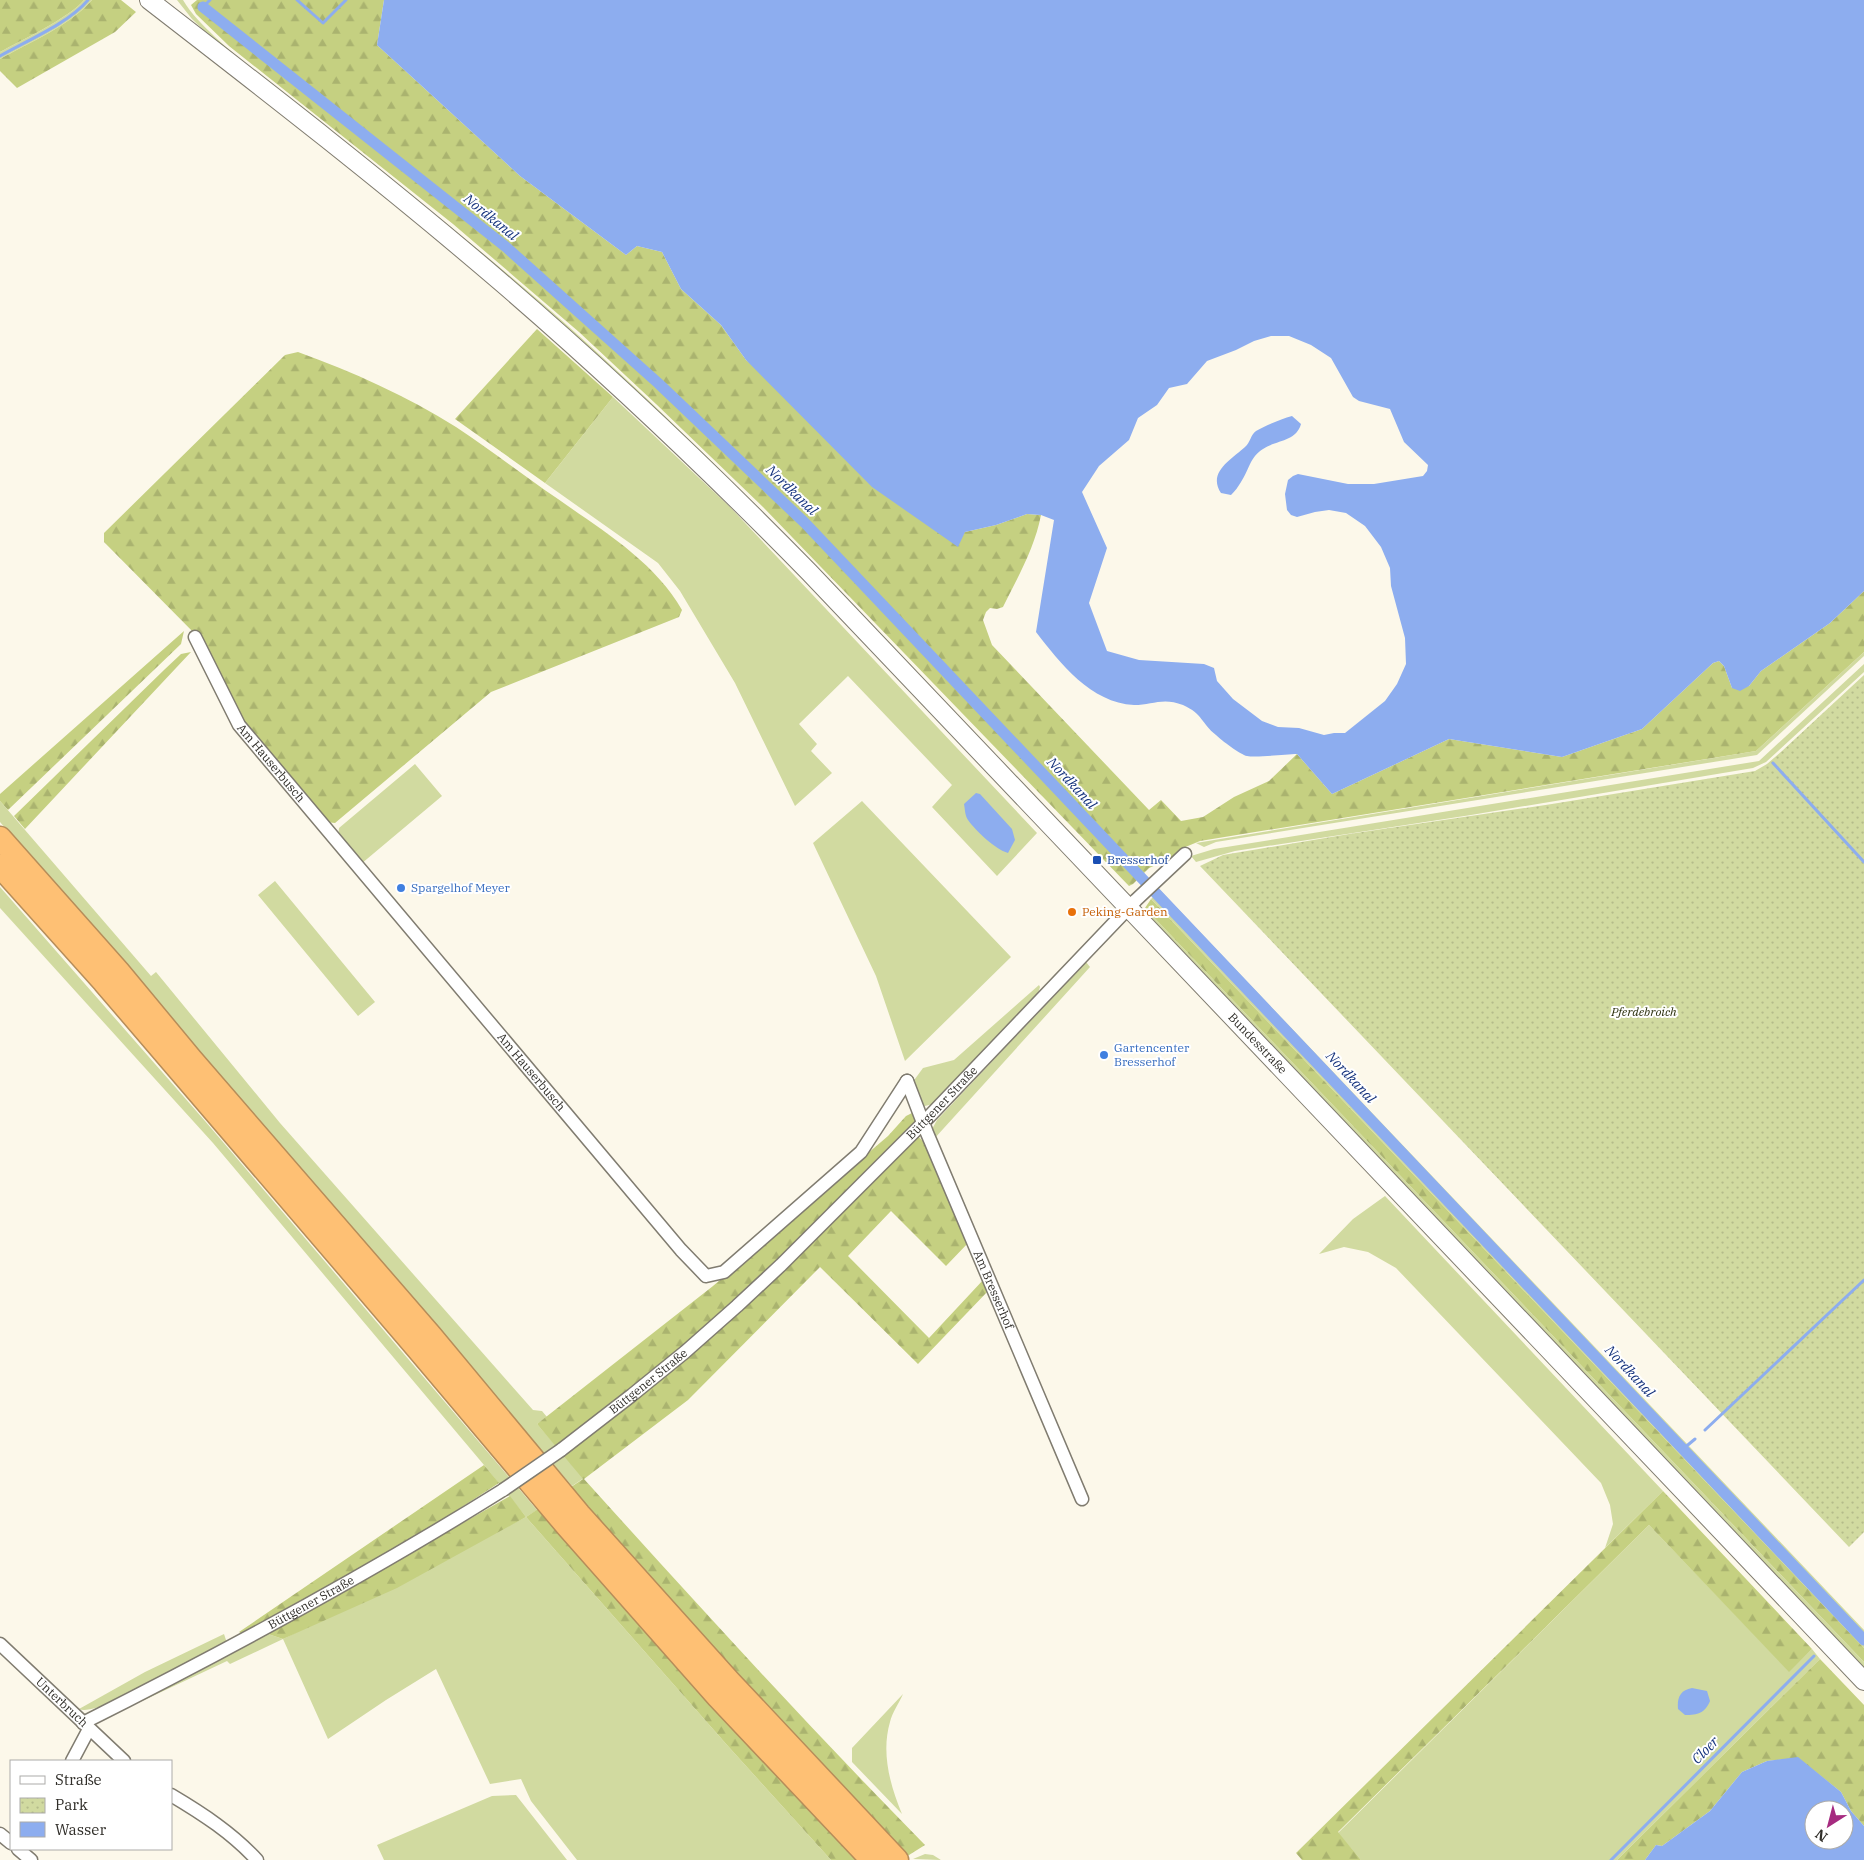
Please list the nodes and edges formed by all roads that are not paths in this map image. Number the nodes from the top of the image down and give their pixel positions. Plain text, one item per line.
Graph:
1 (149, 0) edge
2 (172, 0) edge
3 (202, 41) junction
4 (195, 637) dead end
5 (0, 838) edge
6 (1185, 854) dead end
7 (0, 866) edge
8 (1129, 907) junction
9 (907, 1081) joint
10 (923, 1123) junction
11 (1082, 1499) dead end
12 (0, 1644) edge
13 (1864, 1682) edge
14 (86, 1726) junction
15 (72, 1760) edge
16 (123, 1760) edge
17 (172, 1795) edge
18 (0, 1834) edge
19 (10, 1843) edge
20 (868, 1847) edge
21 (17, 1850) edge
22 (31, 1860) edge
23 (257, 1860) edge
24 (897, 1860) edge

1 - 3 main road
2 - 3 main road
3 - 8 main road, Bundesstraße
4 - 9 street, Am Hauserbusch
5 - 20 highway
6 - 8 street, Büttgener Straße
7 - 20 highway
8 - 10 street, Büttgener Straße
8 - 13 main road, Bundesstraße
9 - 10 street, Am Bresserhof
10 - 11 street, Am Bresserhof
10 - 14 street, Büttgener Straße, bridge
12 - 14 street, Unterbruch
14 - 15 street
14 - 16 street, Unterbruch
17 - 23 street
18 - 19 street
20 - 24 highway
21 - 22 street

